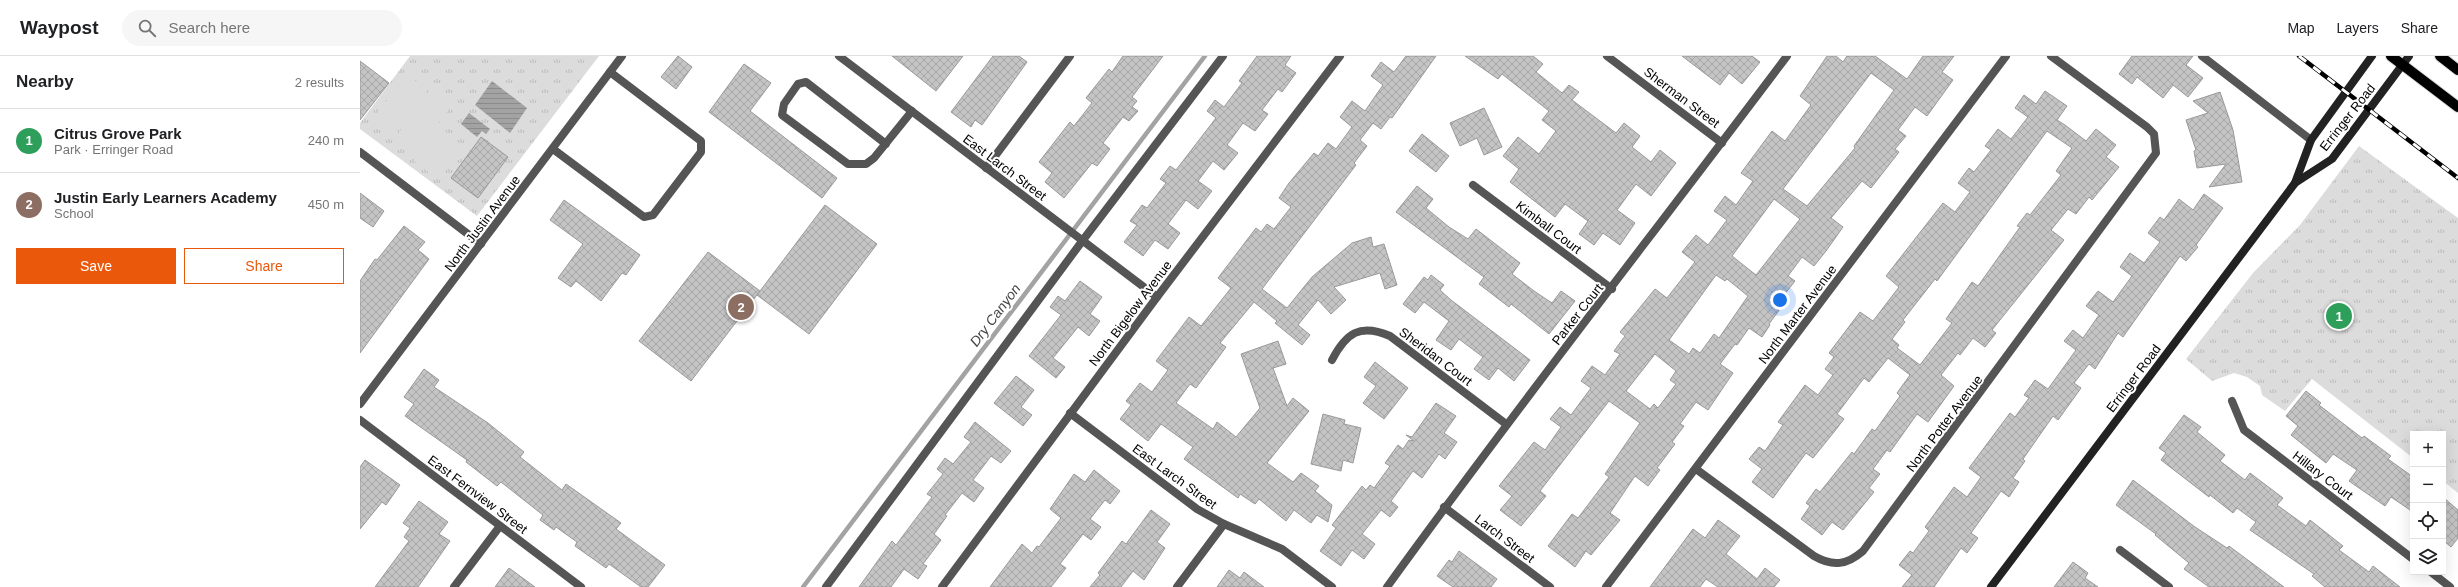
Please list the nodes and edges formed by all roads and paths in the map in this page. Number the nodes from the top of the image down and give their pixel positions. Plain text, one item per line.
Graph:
1 (622, 56) edge
2 (839, 56) edge
3 (1070, 56) edge
4 (1223, 56) edge
5 (1340, 56) edge
6 (1608, 56) edge
7 (1787, 56) edge
8 (2006, 56) edge
9 (2050, 56) edge
10 (2202, 56) edge
11 (2372, 56) edge
12 (2391, 56) edge
13 (2409, 56) edge
14 (2440, 56) edge
15 (2403, 65) junction
16 (2458, 70) edge
17 (610, 72) junction
18 (2458, 107) edge
19 (912, 111) junction
20 (2311, 140) junction
21 (1722, 142) junction
22 (886, 144) junction
23 (553, 148) junction
24 (360, 152) edge
25 (986, 168) junction
26 (2295, 183) junction
27 (1473, 185) dead end
28 (1081, 239) junction
29 (481, 244) junction
30 (1612, 289) junction
31 (1157, 296) junction
32 (1332, 360) dead end
33 (2232, 401) dead end
34 (360, 404) edge
35 (1070, 413) junction
36 (360, 420) edge
37 (1506, 424) junction
38 (1696, 468) junction
39 (1444, 507) junction
40 (1224, 524) junction
41 (500, 526) junction
42 (2120, 550) dead end
43 (2410, 557) edge
44 (2435, 575) edge
45 (2458, 583) edge
46 (454, 587) edge
47 (581, 587) edge
48 (826, 587) edge
49 (942, 587) edge
50 (1177, 587) edge
51 (1332, 587) edge
52 (1387, 587) edge
53 (1550, 587) edge
54 (1606, 587) edge
55 (1991, 587) edge
56 (2169, 587) edge
57 (2450, 587) edge
58 (2455, 587) edge

1 - 17 street, North Justin Avenue
2 - 19 street, East Larch Street
3 - 25 street
4 - 28 street
5 - 31 street, North Bigelow Avenue
6 - 21 street, Sherman Street
7 - 21 street, Parker Court
8 - 38 street, North Marter Avenue
9 - 38 street, North Potter Avenue
10 - 20 street
11 - 20 main road, Erringer Road
12 - 15 main road
13 - 15 main road, Erringer Road
14 - 16 main road
15 - 18 main road
15 - 26 main road, Erringer Road
17 - 23 street, North Justin Avenue
17 - 23 street
19 - 22 street
19 - 25 street, East Larch Street
20 - 26 main road, Erringer Road
21 - 30 street, Parker Court
22 - 22 street
23 - 29 street, North Justin Avenue
24 - 29 street
25 - 28 street, East Larch Street
26 - 55 main road, Erringer Road
27 - 30 street, Kimball Court
28 - 31 street, East Larch Street
28 - 48 street
29 - 34 street, North Justin Avenue
30 - 37 street, Parker Court
31 - 35 street, North Bigelow Avenue
32 - 37 street, Sheridan Court
33 - 43 street, Hillary Court
35 - 40 street, East Larch Street
35 - 49 street, North Bigelow Avenue
36 - 41 street, East Fernview Street
37 - 39 street, Parker Court
38 - 54 street, North Marter Avenue
39 - 52 street, Parker Court
39 - 53 street, Larch Street
40 - 50 street
40 - 51 street, East Larch Street
41 - 46 street
41 - 47 street, East Fernview Street
42 - 56 street
44 - 57 street
45 - 58 street

